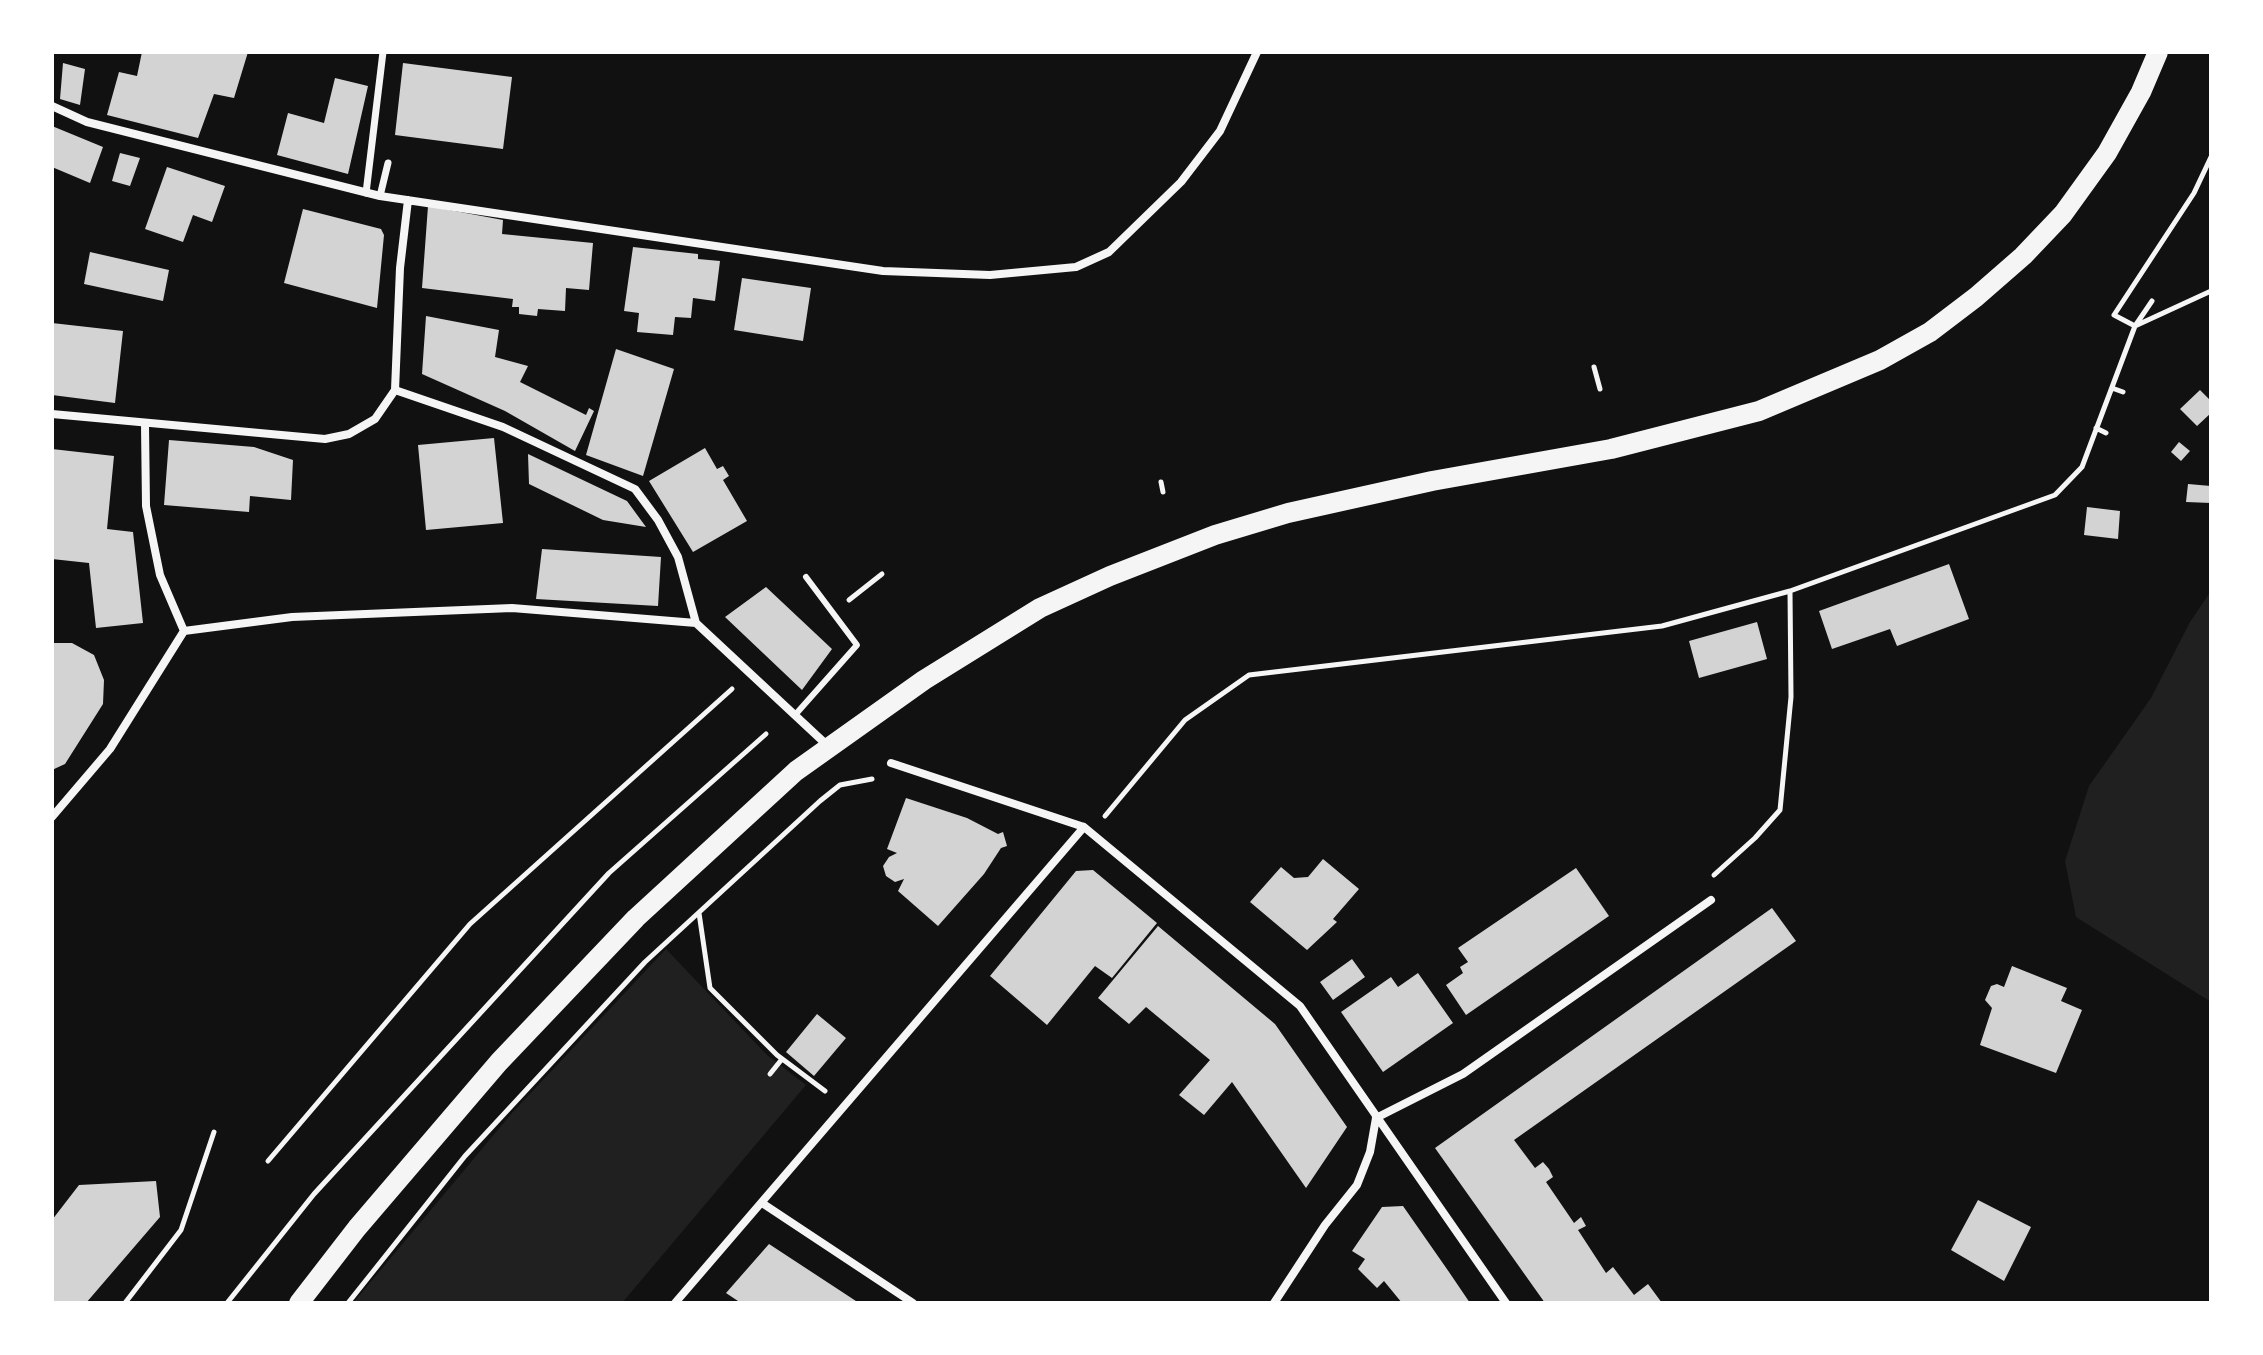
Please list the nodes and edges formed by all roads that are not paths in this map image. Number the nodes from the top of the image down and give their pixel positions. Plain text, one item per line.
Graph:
1 (383, 52) edge
2 (1257, 52) edge
3 (2158, 52) edge
4 (52, 106) edge
5 (388, 163) dead end
6 (366, 193) junction
7 (380, 196) junction
8 (408, 200) junction
9 (395, 390) junction
10 (52, 414) edge
11 (145, 425) junction
12 (806, 577) dead end
13 (696, 623) junction
14 (184, 631) junction
15 (795, 715) junction
16 (828, 746) junction
17 (891, 763) dead end
18 (52, 817) edge
19 (1084, 827) junction
20 (1711, 900) road end
21 (1376, 1118) junction
22 (762, 1203) junction
23 (299, 1303) edge
24 (675, 1303) edge
25 (913, 1303) edge
26 (1274, 1303) edge
27 (1506, 1303) edge

1 - 6 street
2 - 8 street
3 - 16 main road
4 - 6 street
5 - 7 street
6 - 7 street
7 - 8 street
8 - 9 street
9 - 11 street
9 - 13 street
10 - 11 street
11 - 14 street
12 - 15 lane
13 - 14 street
13 - 15 street
14 - 18 street
15 - 16 street
16 - 23 main road
17 - 19 street
19 - 21 street
19 - 22 street
20 - 21 street
21 - 26 street
21 - 27 street
22 - 24 street
22 - 25 street

